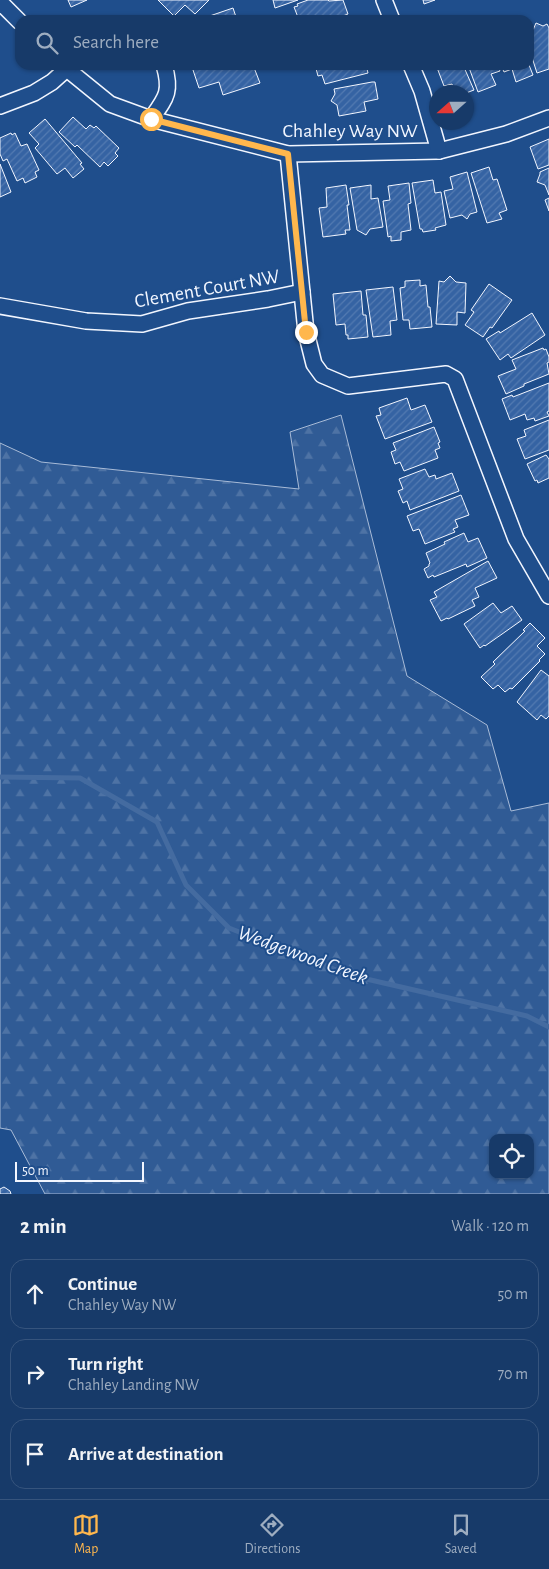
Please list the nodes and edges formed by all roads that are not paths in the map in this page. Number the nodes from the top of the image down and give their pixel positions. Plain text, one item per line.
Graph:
1 (384, 0) edge
2 (0, 2) edge
3 (390, 15) edge
4 (15, 17) edge
5 (62, 70) edge
6 (71, 70) edge
7 (166, 70) edge
8 (413, 70) edge
9 (0, 106) edge
10 (549, 118) edge
11 (151, 119) junction
12 (438, 151) junction
13 (288, 154) junction
14 (302, 292) junction
15 (0, 306) edge
16 (549, 596) edge

1 - 3 street
2 - 4 street
5 - 9 street
6 - 11 street, Chahley Way NW
7 - 11 street
8 - 12 street
10 - 12 street, Chahley Way NW
11 - 13 street, Chahley Way NW
12 - 13 street, Chahley Way NW
13 - 14 street
14 - 15 street, Clement Court NW
14 - 16 street

